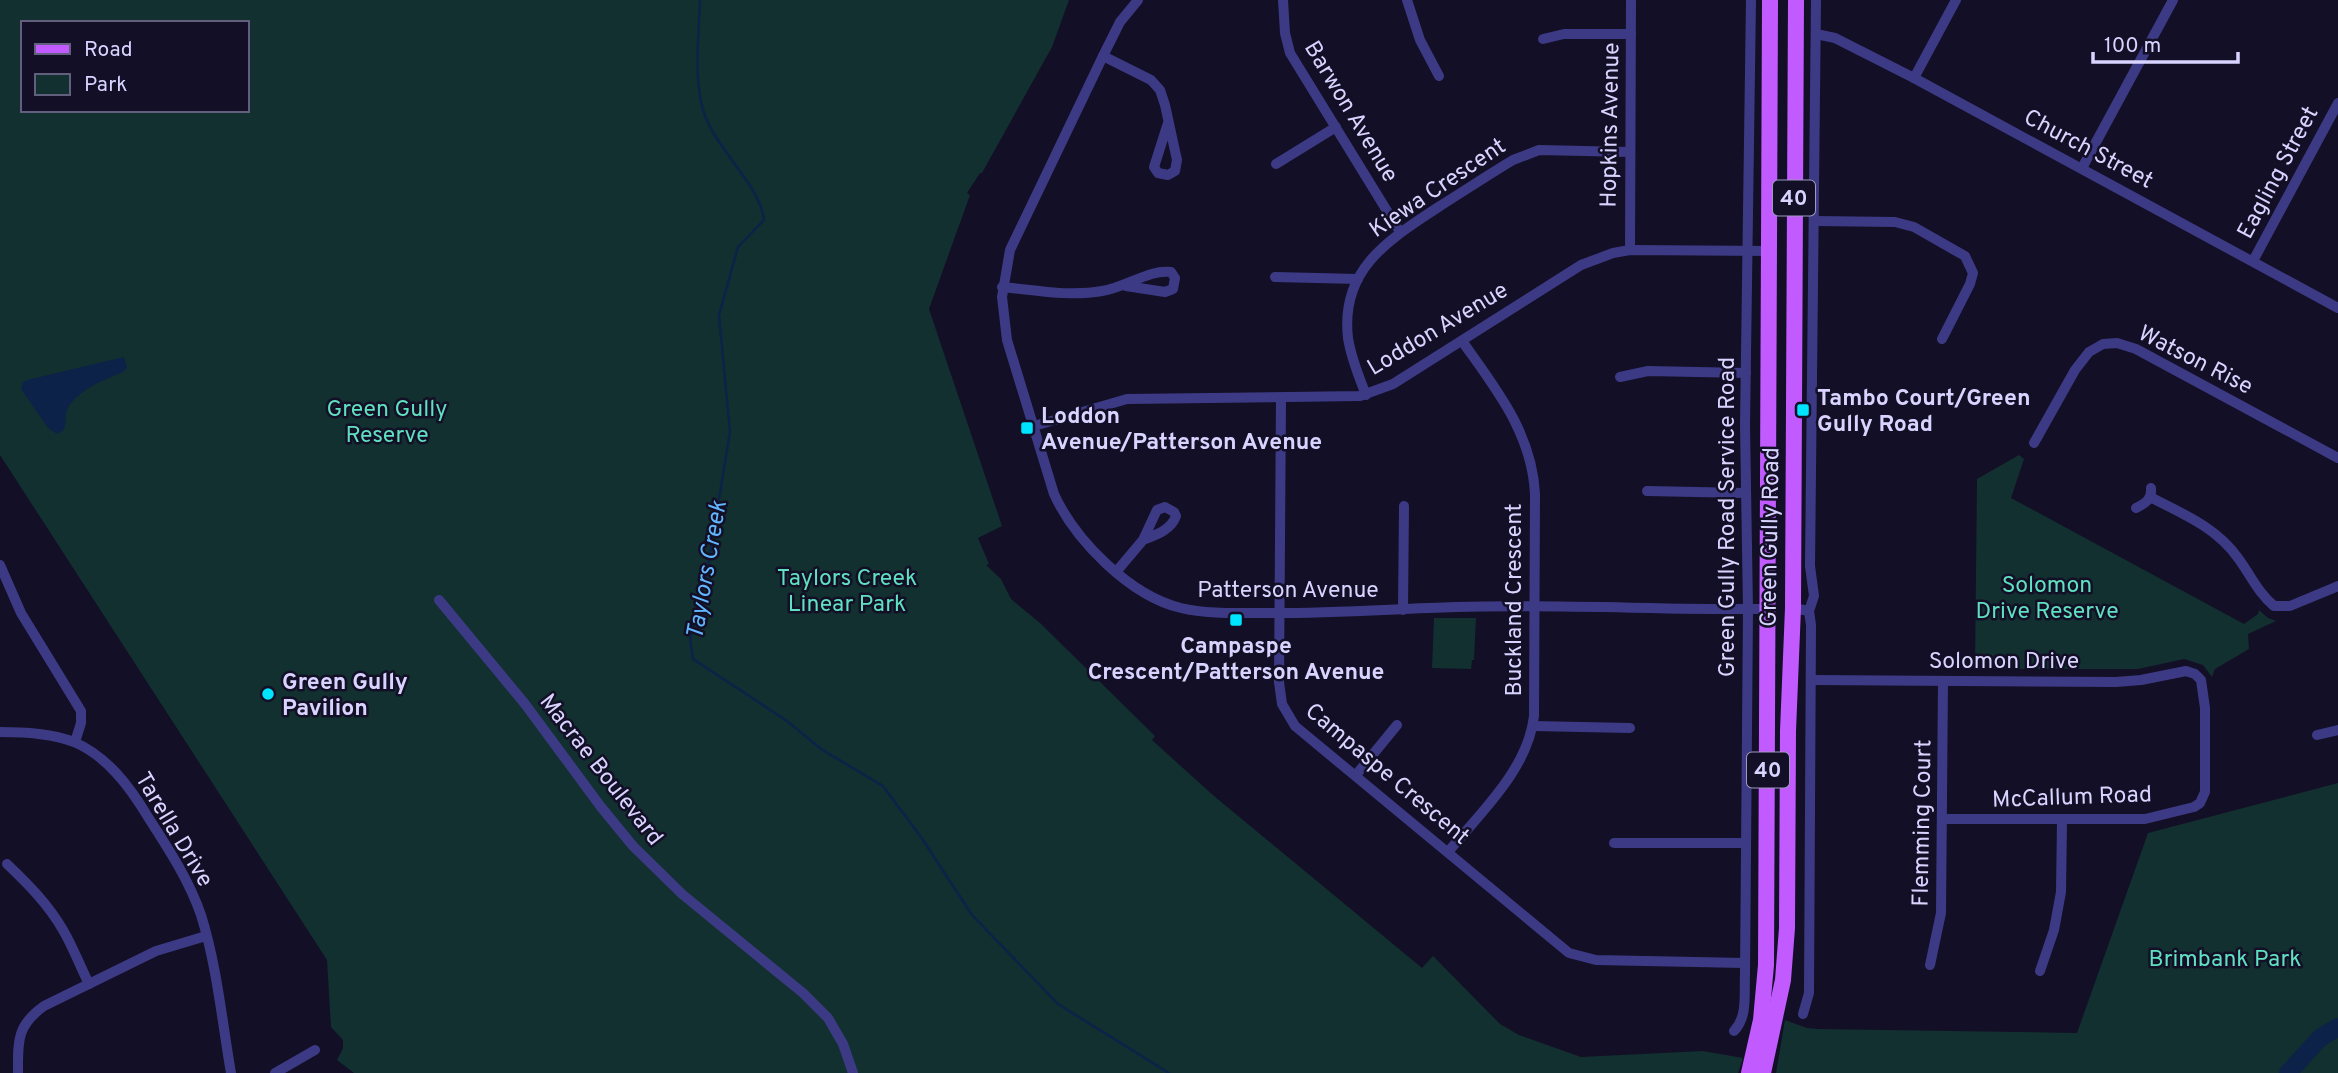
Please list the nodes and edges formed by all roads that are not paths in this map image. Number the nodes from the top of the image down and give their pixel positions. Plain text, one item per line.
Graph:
1 (1138, 0) edge
2 (1407, 0) edge
3 (1631, 0) edge
4 (1751, 0) edge
5 (1770, 0) edge
6 (1796, 0) edge
7 (1816, 0) edge
8 (1956, 0) edge
9 (2173, 0) edge
10 (1284, 2) edge
11 (1631, 34) junction
12 (1816, 34) junction
13 (1543, 39) dead end
14 (1102, 56) junction
15 (1439, 76) dead end
16 (1914, 78) junction
17 (2338, 103) edge
18 (1168, 123) dead end
19 (1336, 127) junction
20 (1630, 152) junction
21 (1276, 164) dead end
22 (2082, 168) junction
23 (1815, 222) junction
24 (1400, 232) junction
25 (1630, 250) junction
26 (1748, 251) junction
27 (1771, 251) junction
28 (1794, 252) junction
29 (1814, 253) junction
30 (2253, 261) junction
31 (1275, 277) dead end
32 (1358, 279) junction
33 (1126, 286) dead end
34 (1002, 287) junction
35 (2338, 308) edge
36 (1942, 339) dead end
37 (1462, 341) junction
38 (1746, 373) junction
39 (1620, 377) dead end
40 (1366, 395) junction
41 (1281, 398) junction
42 (1034, 426) junction
43 (2034, 443) dead end
44 (2338, 458) edge
45 (1647, 491) dead end
46 (1745, 493) junction
47 (1404, 506) dead end
48 (2137, 508) dead end
49 (1143, 540) dead end
50 (0, 565) edge
51 (1116, 572) junction
52 (2338, 586) edge
53 (439, 600) dead end
54 (1534, 608) junction
55 (1748, 609) junction
56 (1769, 609) junction
57 (1403, 610) junction
58 (1801, 610) junction
59 (1280, 614) junction
60 (1811, 680) junction
61 (1943, 681) junction
62 (1397, 725) dead end
63 (1533, 726) junction
64 (1630, 727) dead end
65 (2338, 730) edge
66 (0, 732) edge
67 (2317, 735) dead end
68 (75, 743) junction
69 (1356, 775) junction
70 (2200, 803) joint
71 (1943, 819) junction
72 (2062, 821) junction
73 (1614, 843) dead end
74 (1746, 843) junction
75 (1448, 852) junction
76 (7, 864) dead end
77 (206, 936) junction
78 (1745, 963) junction
79 (1930, 965) dead end
80 (2040, 971) dead end
81 (89, 984) junction
82 (1803, 1014) dead end
83 (1734, 1031) dead end
84 (315, 1050) dead end
85 (19, 1073) edge
86 (231, 1073) edge
87 (275, 1073) edge
88 (853, 1073) edge
89 (1749, 1073) edge
90 (1763, 1073) edge

1 - 14 street, Patterson Avenue
2 - 15 street
3 - 11 street, Hopkins Avenue
4 - 26 street, Green Gully Road Service Road
5 - 27 main road, Green Gully Road / 40
6 - 28 main road, Green Gully Road / 40
7 - 12 street
8 - 16 street
9 - 22 street
10 - 19 street, Barwon Avenue
11 - 13 street
11 - 20 street, Hopkins Avenue
12 - 16 street, Church Street
12 - 23 street
14 - 18 street
14 - 34 street, Patterson Avenue
16 - 22 street, Church Street
17 - 30 street, Eagling Street
19 - 21 street
19 - 24 street, Barwon Avenue
20 - 24 street, Kiewa Crescent
20 - 25 street, Hopkins Avenue
22 - 30 street, Church Street
23 - 29 street
23 - 36 street
24 - 32 street, Kiewa Crescent
25 - 26 street, Loddon Avenue
25 - 37 street, Loddon Avenue
26 - 27 street, Loddon Avenue
26 - 38 street, Green Gully Road Service Road
27 - 28 main road
27 - 56 main road, Green Gully Road / 40
28 - 29 street
28 - 58 main road, Green Gully Road / 40
29 - 58 street
30 - 35 street, Church Street
31 - 32 street
32 - 40 street, Kiewa Crescent
33 - 34 street
34 - 42 street, Patterson Avenue
37 - 40 street, Loddon Avenue
37 - 54 street, Buckland Crescent
38 - 39 street
38 - 46 street, Green Gully Road Service Road
40 - 41 street, Loddon Avenue
41 - 42 street, Loddon Avenue
41 - 59 street, Campaspe Crescent
42 - 51 street, Patterson Avenue
43 - 44 street, Watson Rise
45 - 46 street
46 - 55 street, Green Gully Road Service Road
47 - 57 street
48 - 52 street
49 - 51 street
50 - 68 street
51 - 59 street, Patterson Avenue
53 - 88 street, Macrae Boulevard
54 - 55 street, Patterson Avenue
54 - 57 street, Patterson Avenue
54 - 63 street, Buckland Crescent
55 - 56 street, Patterson Avenue
55 - 74 street, Green Gully Road Service Road
56 - 58 main road
56 - 89 main road, Green Gully Road / 40
57 - 59 street, Patterson Avenue
58 - 60 street
58 - 90 main road, Green Gully Road / 40
59 - 69 street, Campaspe Crescent
60 - 61 street, Solomon Drive
60 - 82 street
61 - 70 street, Solomon Drive
61 - 71 street, Flemming Court
62 - 69 street
63 - 64 street
63 - 75 street, Buckland Crescent
65 - 67 street
66 - 68 street, Tarella Drive
68 - 77 street, Tarella Drive
69 - 75 street, Campaspe Crescent
70 - 72 street, McCallum Road
71 - 72 street, McCallum Road
71 - 79 street, Flemming Court
72 - 80 street
73 - 74 street
74 - 78 street, Green Gully Road Service Road
75 - 78 street, Campaspe Crescent
76 - 81 street
77 - 81 street
77 - 86 street, Tarella Drive
78 - 83 street, Green Gully Road Service Road
81 - 85 street
84 - 87 street

